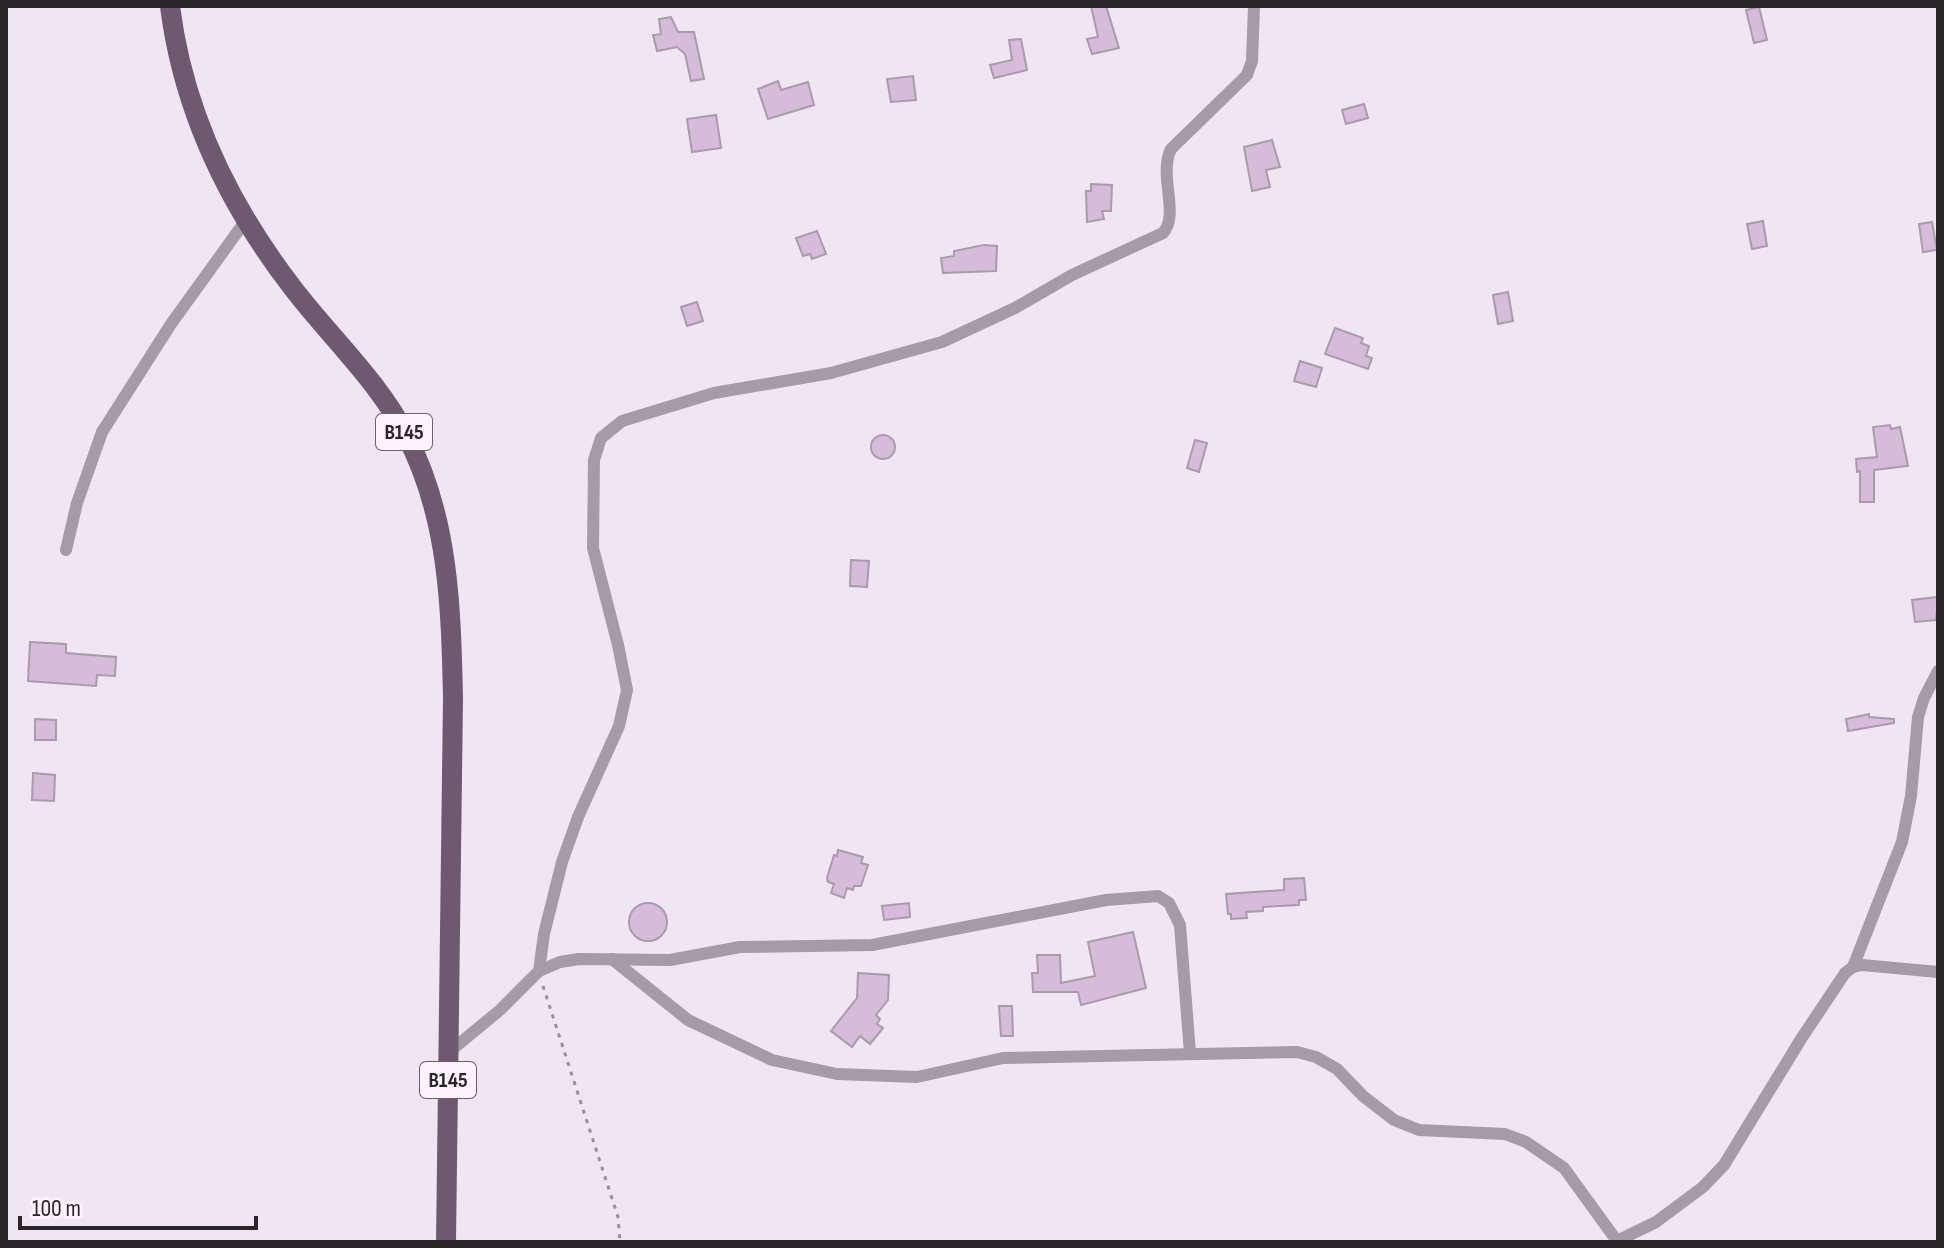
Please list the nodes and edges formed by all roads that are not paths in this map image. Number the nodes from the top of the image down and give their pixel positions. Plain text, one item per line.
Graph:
1 (170, 6) edge
2 (1254, 6) edge
3 (246, 220) junction
4 (66, 550) dead end
5 (1938, 671) edge
6 (612, 959) junction
7 (1853, 967) junction
8 (539, 971) junction
9 (1938, 972) edge
10 (448, 1053) junction
11 (1190, 1053) junction
12 (446, 1242) edge
13 (1616, 1242) edge

1 - 3 main road, B145
2 - 8 street
3 - 4 street
3 - 10 main road, B145
5 - 7 street
6 - 8 street
6 - 11 street
6 - 11 street
7 - 9 street
7 - 13 street
8 - 10 street
10 - 12 main road, B145
11 - 13 street

